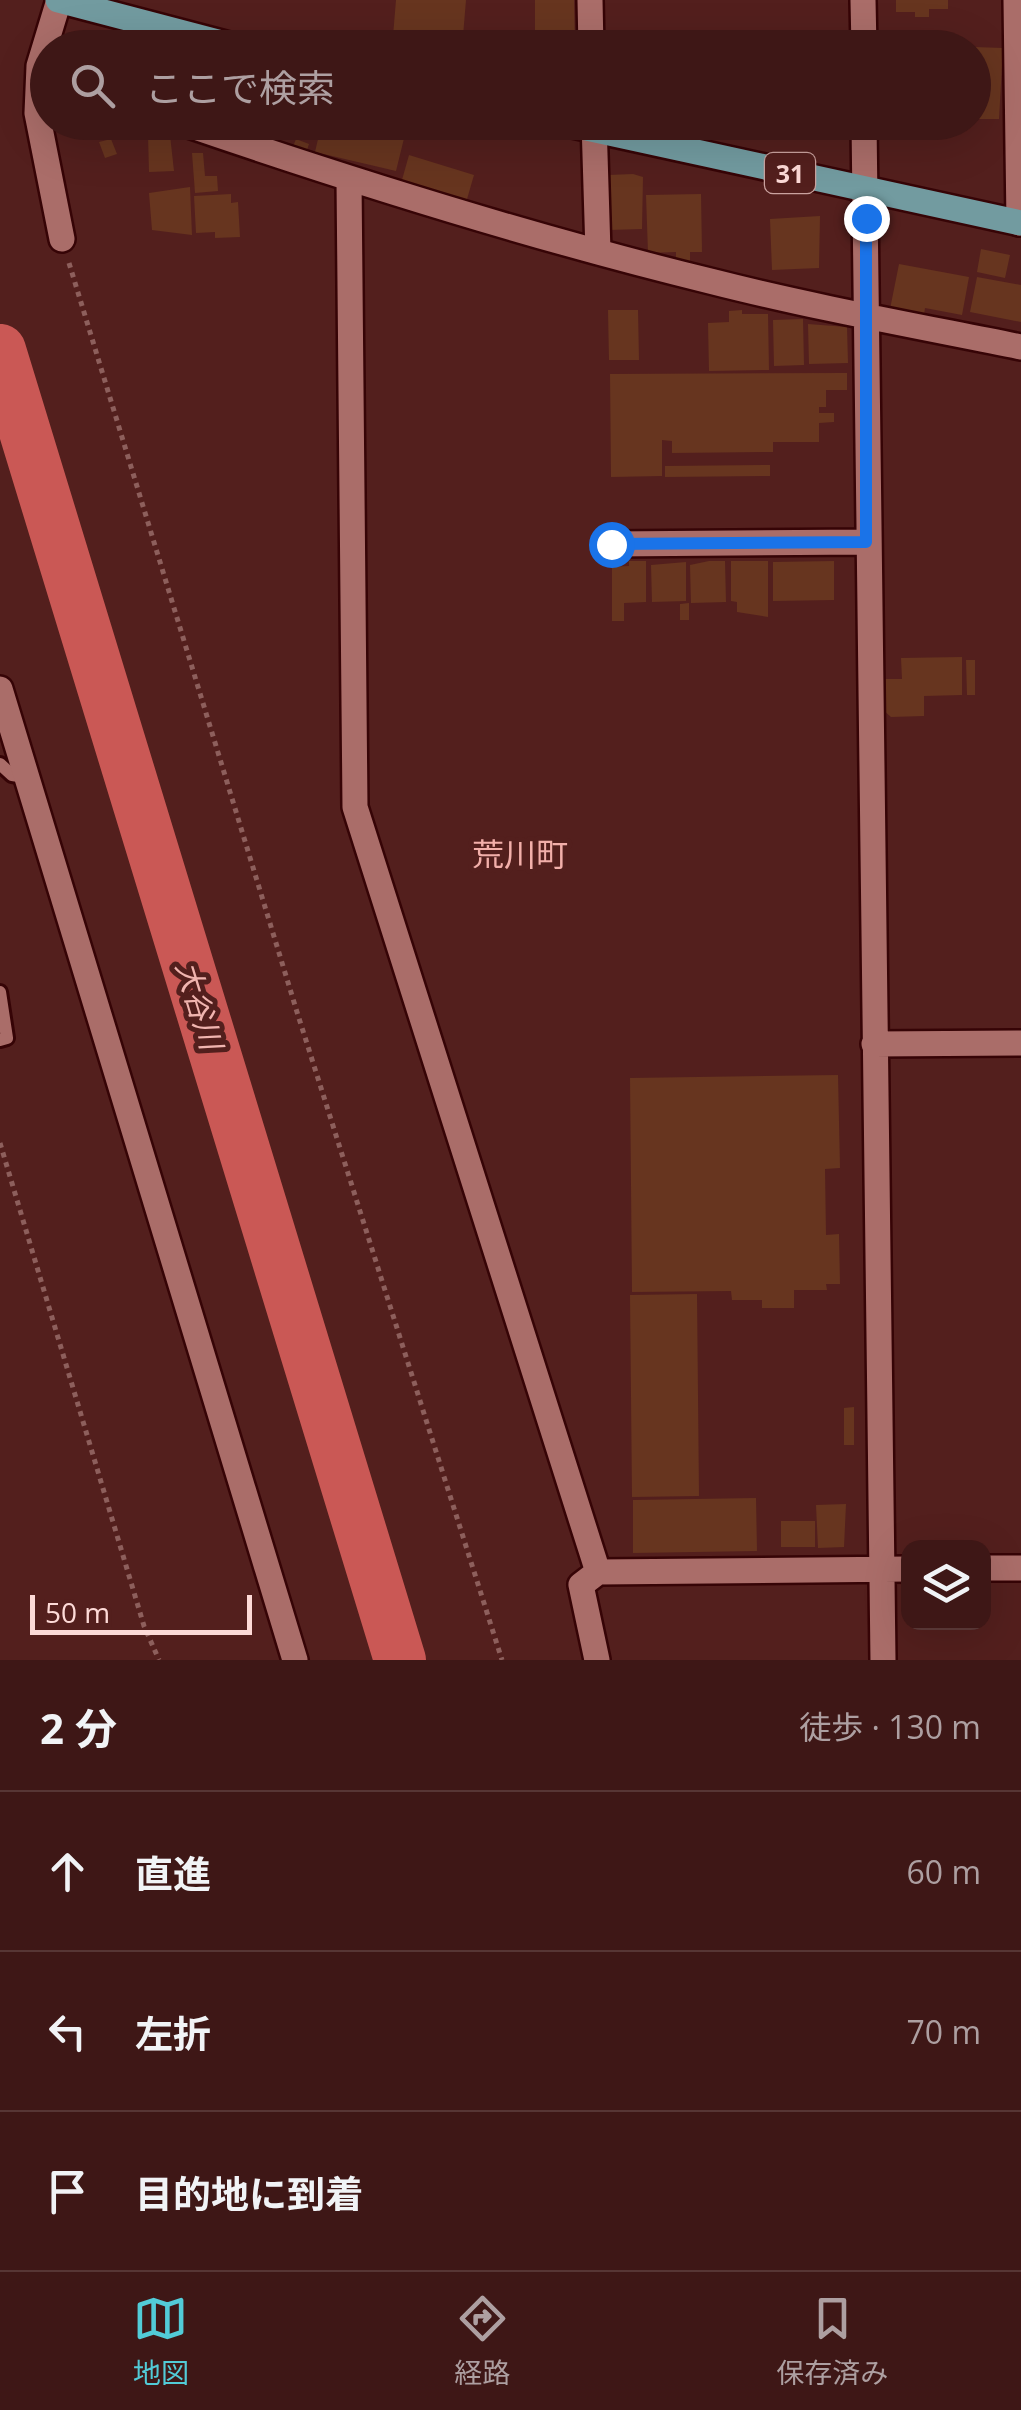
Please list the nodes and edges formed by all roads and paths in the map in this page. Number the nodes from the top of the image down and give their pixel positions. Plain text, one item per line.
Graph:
1 (58, 0) edge
2 (590, 0) edge
3 (863, 0) edge
4 (1016, 0) edge
5 (49, 30) edge
6 (172, 30) edge
7 (591, 30) edge
8 (864, 30) edge
9 (42, 140) edge
10 (232, 140) edge
11 (594, 140) edge
12 (653, 140) edge
13 (864, 140) edge
14 (349, 180) junction
15 (865, 190) junction
16 (1020, 223) edge
17 (62, 239) joint
18 (598, 252) junction
19 (865, 315) junction
20 (1021, 347) edge
21 (866, 542) junction
22 (611, 544) dead end
23 (0, 689) edge
24 (0, 764) edge
25 (25, 777) junction
26 (0, 992) edge
27 (0, 1040) edge
28 (1021, 1043) edge
29 (874, 1044) junction
30 (0, 1143) edge
31 (991, 1568) edge
32 (1021, 1568) edge
33 (901, 1569) edge
34 (881, 1570) junction
35 (598, 1572) junction
36 (159, 1660) edge
37 (295, 1660) edge
38 (502, 1660) edge
39 (596, 1660) edge
40 (883, 1660) edge

1 - 5 street
1 - 6 main road
2 - 7 street
3 - 8 street
4 - 16 street
9 - 17 street
10 - 14 street
11 - 18 street
12 - 15 main road, 31
13 - 15 street
14 - 18 street
14 - 35 street
15 - 16 main road, 31
15 - 19 street
17 - 38 path
18 - 19 street
19 - 20 street
19 - 21 street
21 - 22 street
21 - 29 street
23 - 25 street
24 - 25 lane
25 - 37 street
26 - 27 lane
28 - 29 street
29 - 34 street
30 - 36 path
31 - 32 street
33 - 34 street
34 - 35 street
34 - 40 street
35 - 39 street

